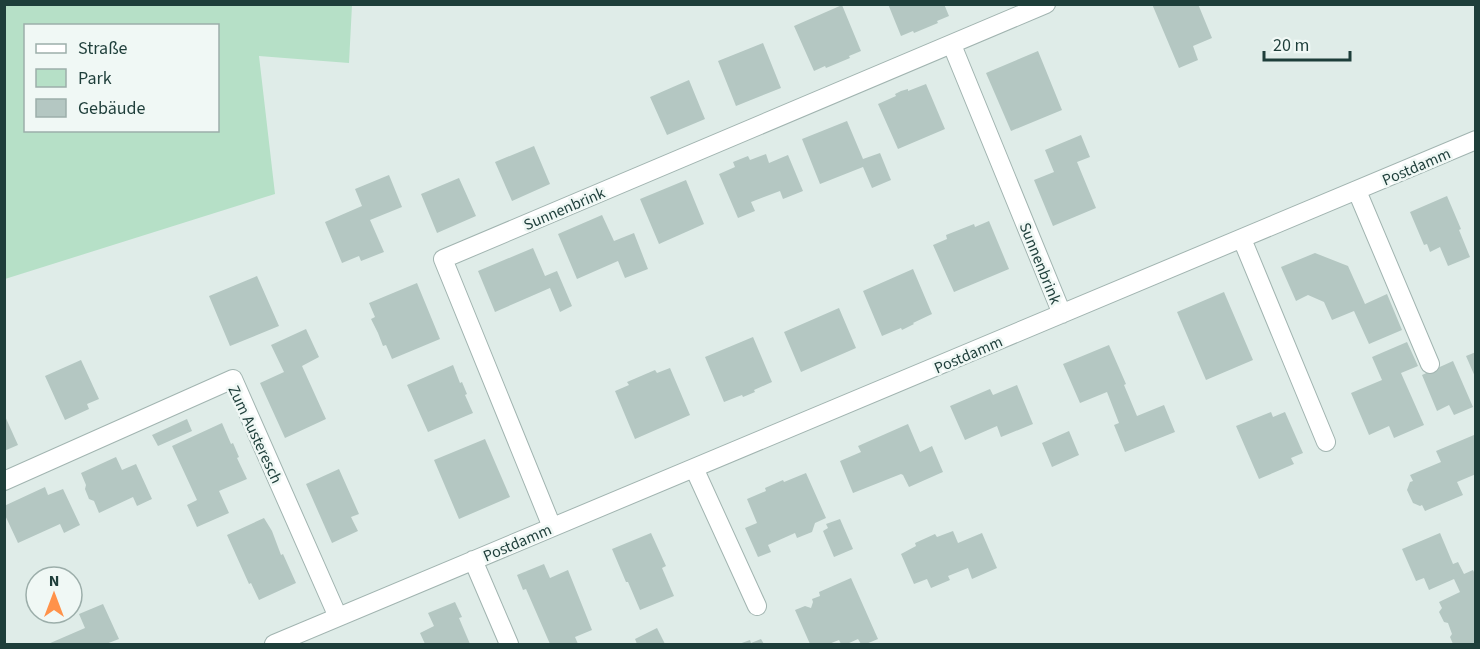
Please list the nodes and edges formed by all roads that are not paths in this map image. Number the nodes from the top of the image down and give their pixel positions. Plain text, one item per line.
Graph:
1 (1046, 4) edge
2 (952, 45) junction
3 (1476, 140) edge
4 (1357, 191) junction
5 (1242, 239) junction
6 (1062, 314) junction
7 (1430, 364) dead end
8 (1326, 442) dead end
9 (694, 468) junction
10 (4, 481) edge
11 (552, 527) junction
12 (473, 560) junction
13 (757, 606) dead end
14 (338, 617) junction
15 (274, 645) edge
16 (509, 645) edge

1 - 2 street, Sunnenbrink
2 - 6 street, Sunnenbrink
2 - 11 street, Sunnenbrink
3 - 4 street, Postdamm
4 - 5 street, Postdamm
4 - 7 street
5 - 6 street, Postdamm
5 - 8 street
6 - 9 street, Postdamm
9 - 11 street, Postdamm
9 - 13 street
10 - 14 street, Zum Austeresch
11 - 12 street, Postdamm
12 - 14 street, Postdamm
12 - 16 street, Postdamm
14 - 15 street, Postdamm

